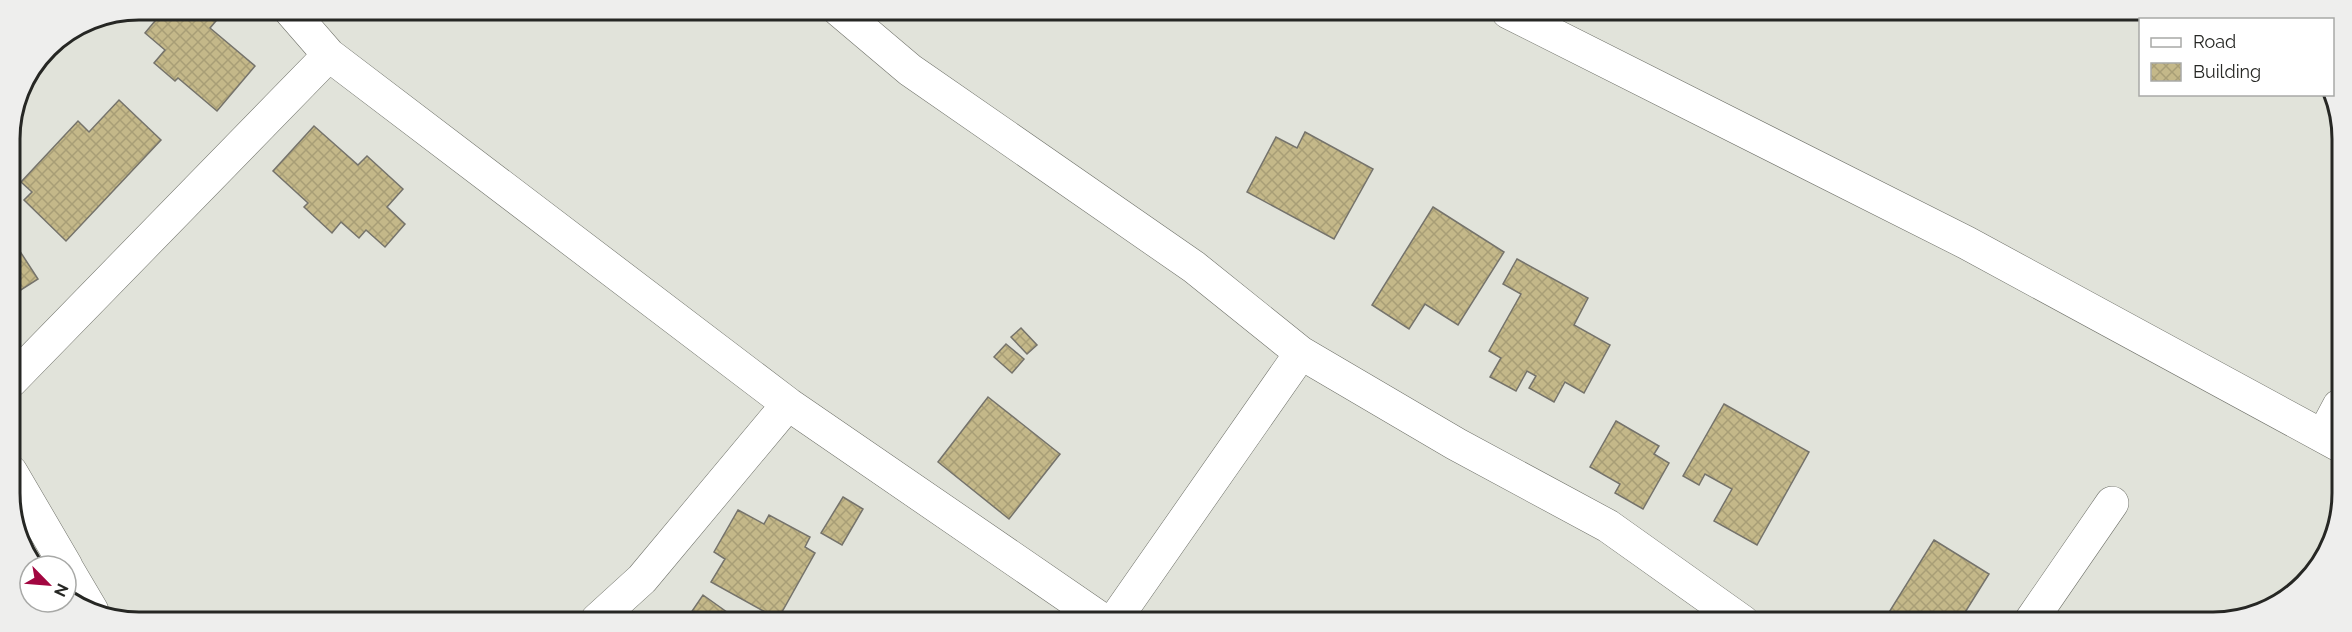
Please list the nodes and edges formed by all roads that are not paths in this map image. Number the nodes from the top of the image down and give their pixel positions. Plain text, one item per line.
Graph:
1 (299, 20) edge
2 (851, 20) edge
3 (1524, 20) edge
4 (329, 55) junction
5 (1301, 353) junction
6 (20, 372) edge
7 (788, 404) junction
8 (2331, 441) edge
9 (20, 487) edge
10 (2112, 503) dead end
11 (59, 554) edge
12 (78, 587) edge
13 (86, 600) edge
14 (606, 612) edge
15 (1091, 612) edge
16 (1120, 612) edge
17 (1729, 612) edge
18 (2037, 612) edge

1 - 4 street
2 - 5 street
3 - 8 street
4 - 6 street
4 - 7 street
5 - 16 street
5 - 17 street
7 - 14 street
7 - 15 street
9 - 11 street
10 - 18 street
12 - 13 street

